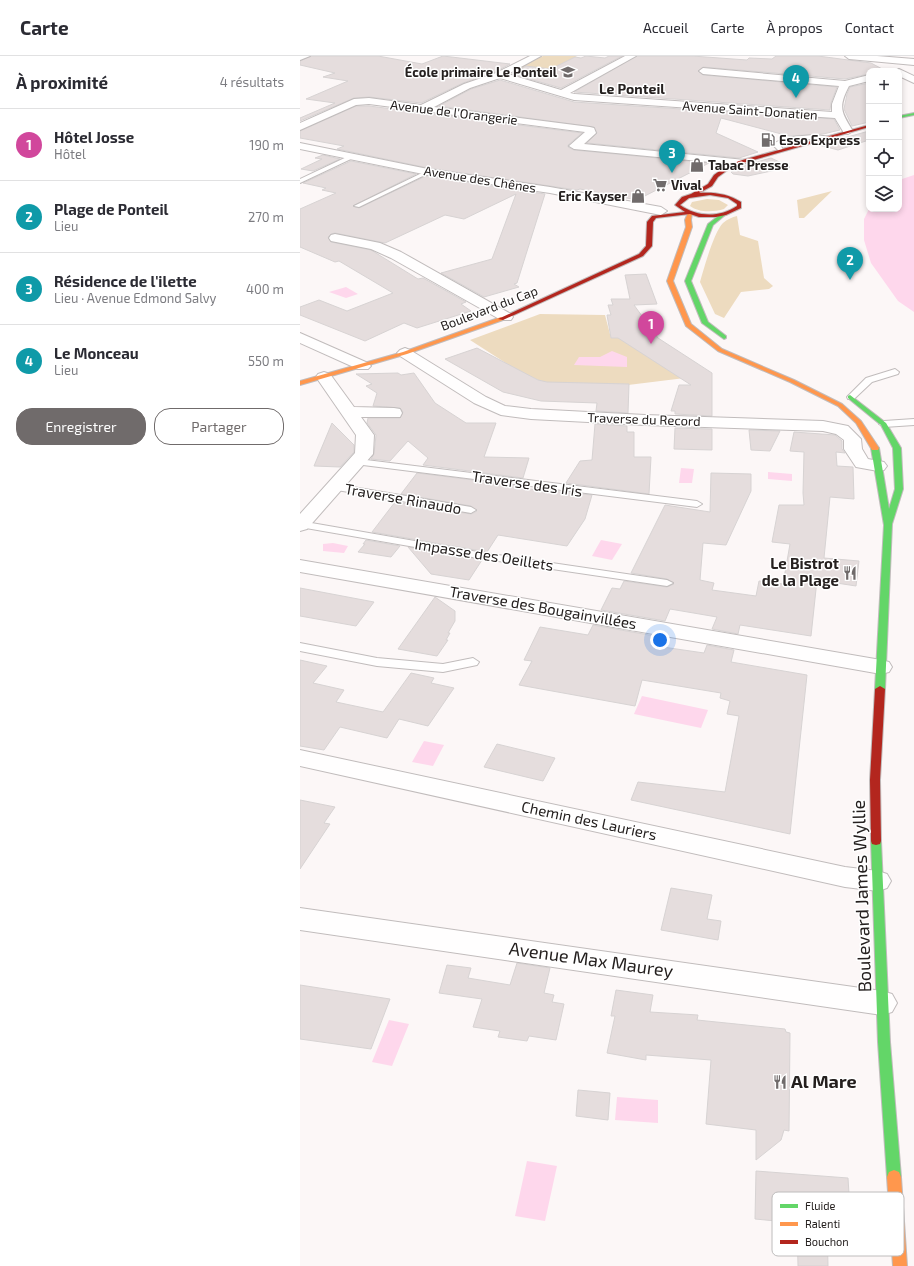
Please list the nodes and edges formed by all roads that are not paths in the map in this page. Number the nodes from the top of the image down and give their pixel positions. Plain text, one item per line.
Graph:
1 (306, 56) edge
2 (537, 56) edge
3 (632, 56) edge
4 (849, 56) edge
5 (300, 57) edge
6 (914, 62) edge
7 (914, 67) edge
8 (902, 70) edge
9 (703, 72) dead end
10 (902, 73) edge
11 (499, 75) junction
12 (866, 79) edge
13 (914, 80) edge
14 (845, 84) junction
15 (561, 94) junction
16 (423, 108) junction
17 (914, 114) edge
18 (837, 115) junction
19 (902, 116) edge
20 (300, 127) edge
21 (866, 127) edge
22 (848, 131) junction
23 (300, 146) edge
24 (351, 157) junction
25 (741, 162) junction
26 (428, 172) junction
27 (300, 181) edge
28 (710, 185) junction
29 (691, 196) junction
30 (729, 197) junction
31 (677, 205) junction
32 (357, 206) dead end
33 (658, 214) junction
34 (723, 215) junction
35 (689, 217) junction
36 (335, 238) dead end
37 (695, 298) junction
38 (678, 299) junction
39 (506, 317) junction
40 (719, 334) junction
41 (702, 336) junction
42 (300, 337) edge
43 (730, 342) dead end
44 (405, 353) junction
45 (363, 366) junction
46 (896, 372) dead end
47 (324, 377) junction
48 (810, 378) dead end
49 (792, 381) junction
50 (300, 383) edge
51 (847, 395) joint
52 (501, 410) junction
53 (348, 412) junction
54 (474, 412) dead end
55 (394, 413) dead end
56 (914, 422) edge
57 (875, 429) junction
58 (358, 462) junction
59 (878, 466) junction
60 (335, 487) junction
61 (697, 504) dead end
62 (471, 510) dead end
63 (300, 525) edge
64 (888, 525) junction
65 (300, 566) edge
66 (667, 583) dead end
67 (300, 647) edge
68 (473, 662) dead end
69 (881, 667) junction
70 (300, 758) edge
71 (878, 881) junction
72 (300, 919) edge
73 (882, 1003) junction
74 (895, 1192) edge
75 (899, 1256) edge
76 (900, 1266) edge

1 - 5 street
2 - 11 street
3 - 15 street
4 - 6 street
7 - 8 street
9 - 14 street
10 - 13 street
11 - 15 street, Avenue Saint-Donatien
11 - 16 street
12 - 14 street
14 - 18 street
15 - 18 street, Avenue Saint-Donatien
16 - 20 street, Avenue de l'Orangerie
16 - 25 street, Avenue de l'Orangerie
17 - 19 street
18 - 22 street
21 - 22 street
22 - 25 street
23 - 24 street, Avenue des Chênes
24 - 26 street, Avenue des Chênes
24 - 27 lane
25 - 28 street
26 - 32 lane
26 - 33 street, Avenue des Chênes
28 - 29 street
28 - 30 street
29 - 30 street
29 - 31 street
30 - 34 street
31 - 33 street
31 - 35 street
33 - 35 street
33 - 39 street, Boulevard du Cap
34 - 35 street
34 - 37 street
35 - 38 street, Boulevard James Wyllie
36 - 39 street
37 - 38 street
37 - 40 street
38 - 41 street, Boulevard James Wyllie
39 - 44 street, Boulevard du Cap
40 - 41 street
40 - 43 street
41 - 49 street, Boulevard James Wyllie
42 - 45 street
44 - 45 street, Boulevard du Cap
44 - 52 street, Traverse du Record
45 - 47 street, Boulevard du Cap
46 - 51 lane
47 - 50 street, Boulevard du Cap
47 - 53 street
48 - 49 street
49 - 57 street, Boulevard James Wyllie
51 - 57 street, Boulevard James Wyllie
52 - 54 street
52 - 59 street, Traverse du Record
53 - 55 street
53 - 58 street
56 - 57 lane
57 - 59 street, Boulevard James Wyllie
57 - 64 street, Boulevard James Wyllie
58 - 60 street
58 - 61 lane, Traverse des Iris
59 - 64 street, Boulevard James Wyllie
60 - 62 lane, Traverse Rinaudo
60 - 63 street
63 - 66 lane, Impasse des Oeillets
64 - 69 street, Boulevard James Wyllie
65 - 69 street, Traverse des Bougainvillées
67 - 68 lane
69 - 71 street, Boulevard James Wyllie
70 - 71 street, Chemin des Lauriers
71 - 73 street, Boulevard James Wyllie
72 - 73 street, Avenue Max Maurey
73 - 74 street, Boulevard James Wyllie
75 - 76 street, Boulevard James Wyllie

